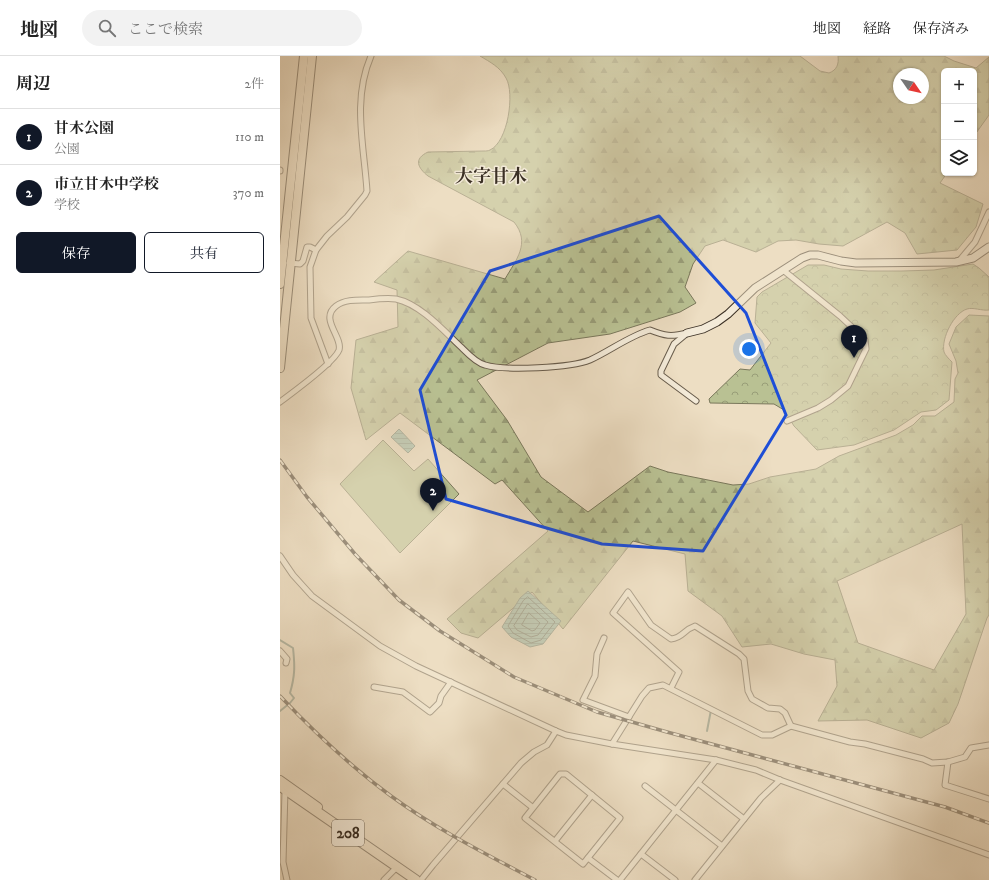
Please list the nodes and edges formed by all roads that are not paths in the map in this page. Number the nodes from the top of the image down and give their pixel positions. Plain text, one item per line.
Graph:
1 (304, 56) edge
2 (312, 56) edge
3 (371, 56) edge
4 (989, 212) edge
5 (986, 226) edge
6 (989, 247) edge
7 (316, 250) junction
8 (959, 261) junction
9 (284, 262) edge
10 (783, 270) junction
11 (280, 284) edge
12 (687, 333) junction
13 (328, 364) junction
14 (280, 368) edge
15 (696, 401) dead end
16 (280, 402) edge
17 (787, 421) dead end
18 (280, 556) edge
19 (604, 638) dead end
20 (280, 651) edge
21 (286, 663) dead end
22 (451, 682) junction
23 (374, 687) dead end
24 (671, 688) junction
25 (629, 717) junction
26 (791, 726) junction
27 (556, 731) junction
28 (612, 744) junction
29 (989, 745) edge
30 (716, 760) junction
31 (948, 762) junction
32 (280, 780) edge
33 (780, 780) junction
34 (698, 783) junction
35 (503, 784) junction
36 (644, 786) dead end
37 (282, 787) edge
38 (592, 795) junction
39 (989, 799) edge
40 (532, 808) junction
41 (676, 811) junction
42 (744, 819) junction
43 (555, 841) junction
44 (722, 846) junction
45 (641, 854) junction
46 (989, 855) edge
47 (588, 858) junction
48 (394, 865) junction
49 (287, 880) edge
50 (384, 880) edge
51 (416, 880) edge
52 (421, 880) edge
53 (617, 880) edge
54 (620, 880) edge
55 (675, 880) edge
56 (695, 880) edge

1 - 9 main road
2 - 9 main road
3 - 7 street
4 - 5 street
5 - 8 street
6 - 8 street
7 - 9 street
7 - 13 street
8 - 10 street
9 - 11 main road
9 - 14 main road
10 - 12 street
10 - 17 street
12 - 13 street
12 - 15 street
13 - 16 street
18 - 22 street
19 - 25 street
20 - 21 street
22 - 23 street
22 - 27 street
24 - 25 street
24 - 26 street
24 - 26 street
25 - 28 street
26 - 31 street
27 - 28 street
27 - 35 street
28 - 30 street
29 - 31 street
30 - 33 street
30 - 34 street
31 - 39 street
32 - 48 main road
33 - 42 street
33 - 46 street
34 - 41 street
34 - 42 street
35 - 40 street
35 - 52 street
36 - 41 street
37 - 48 highway, 208
37 - 49 street
38 - 40 street
38 - 43 street
38 - 47 street
40 - 43 street
41 - 44 street
41 - 45 street
42 - 44 street
43 - 47 street
44 - 56 street
45 - 54 street
45 - 55 street
47 - 53 street
48 - 50 street
48 - 51 highway, 208

